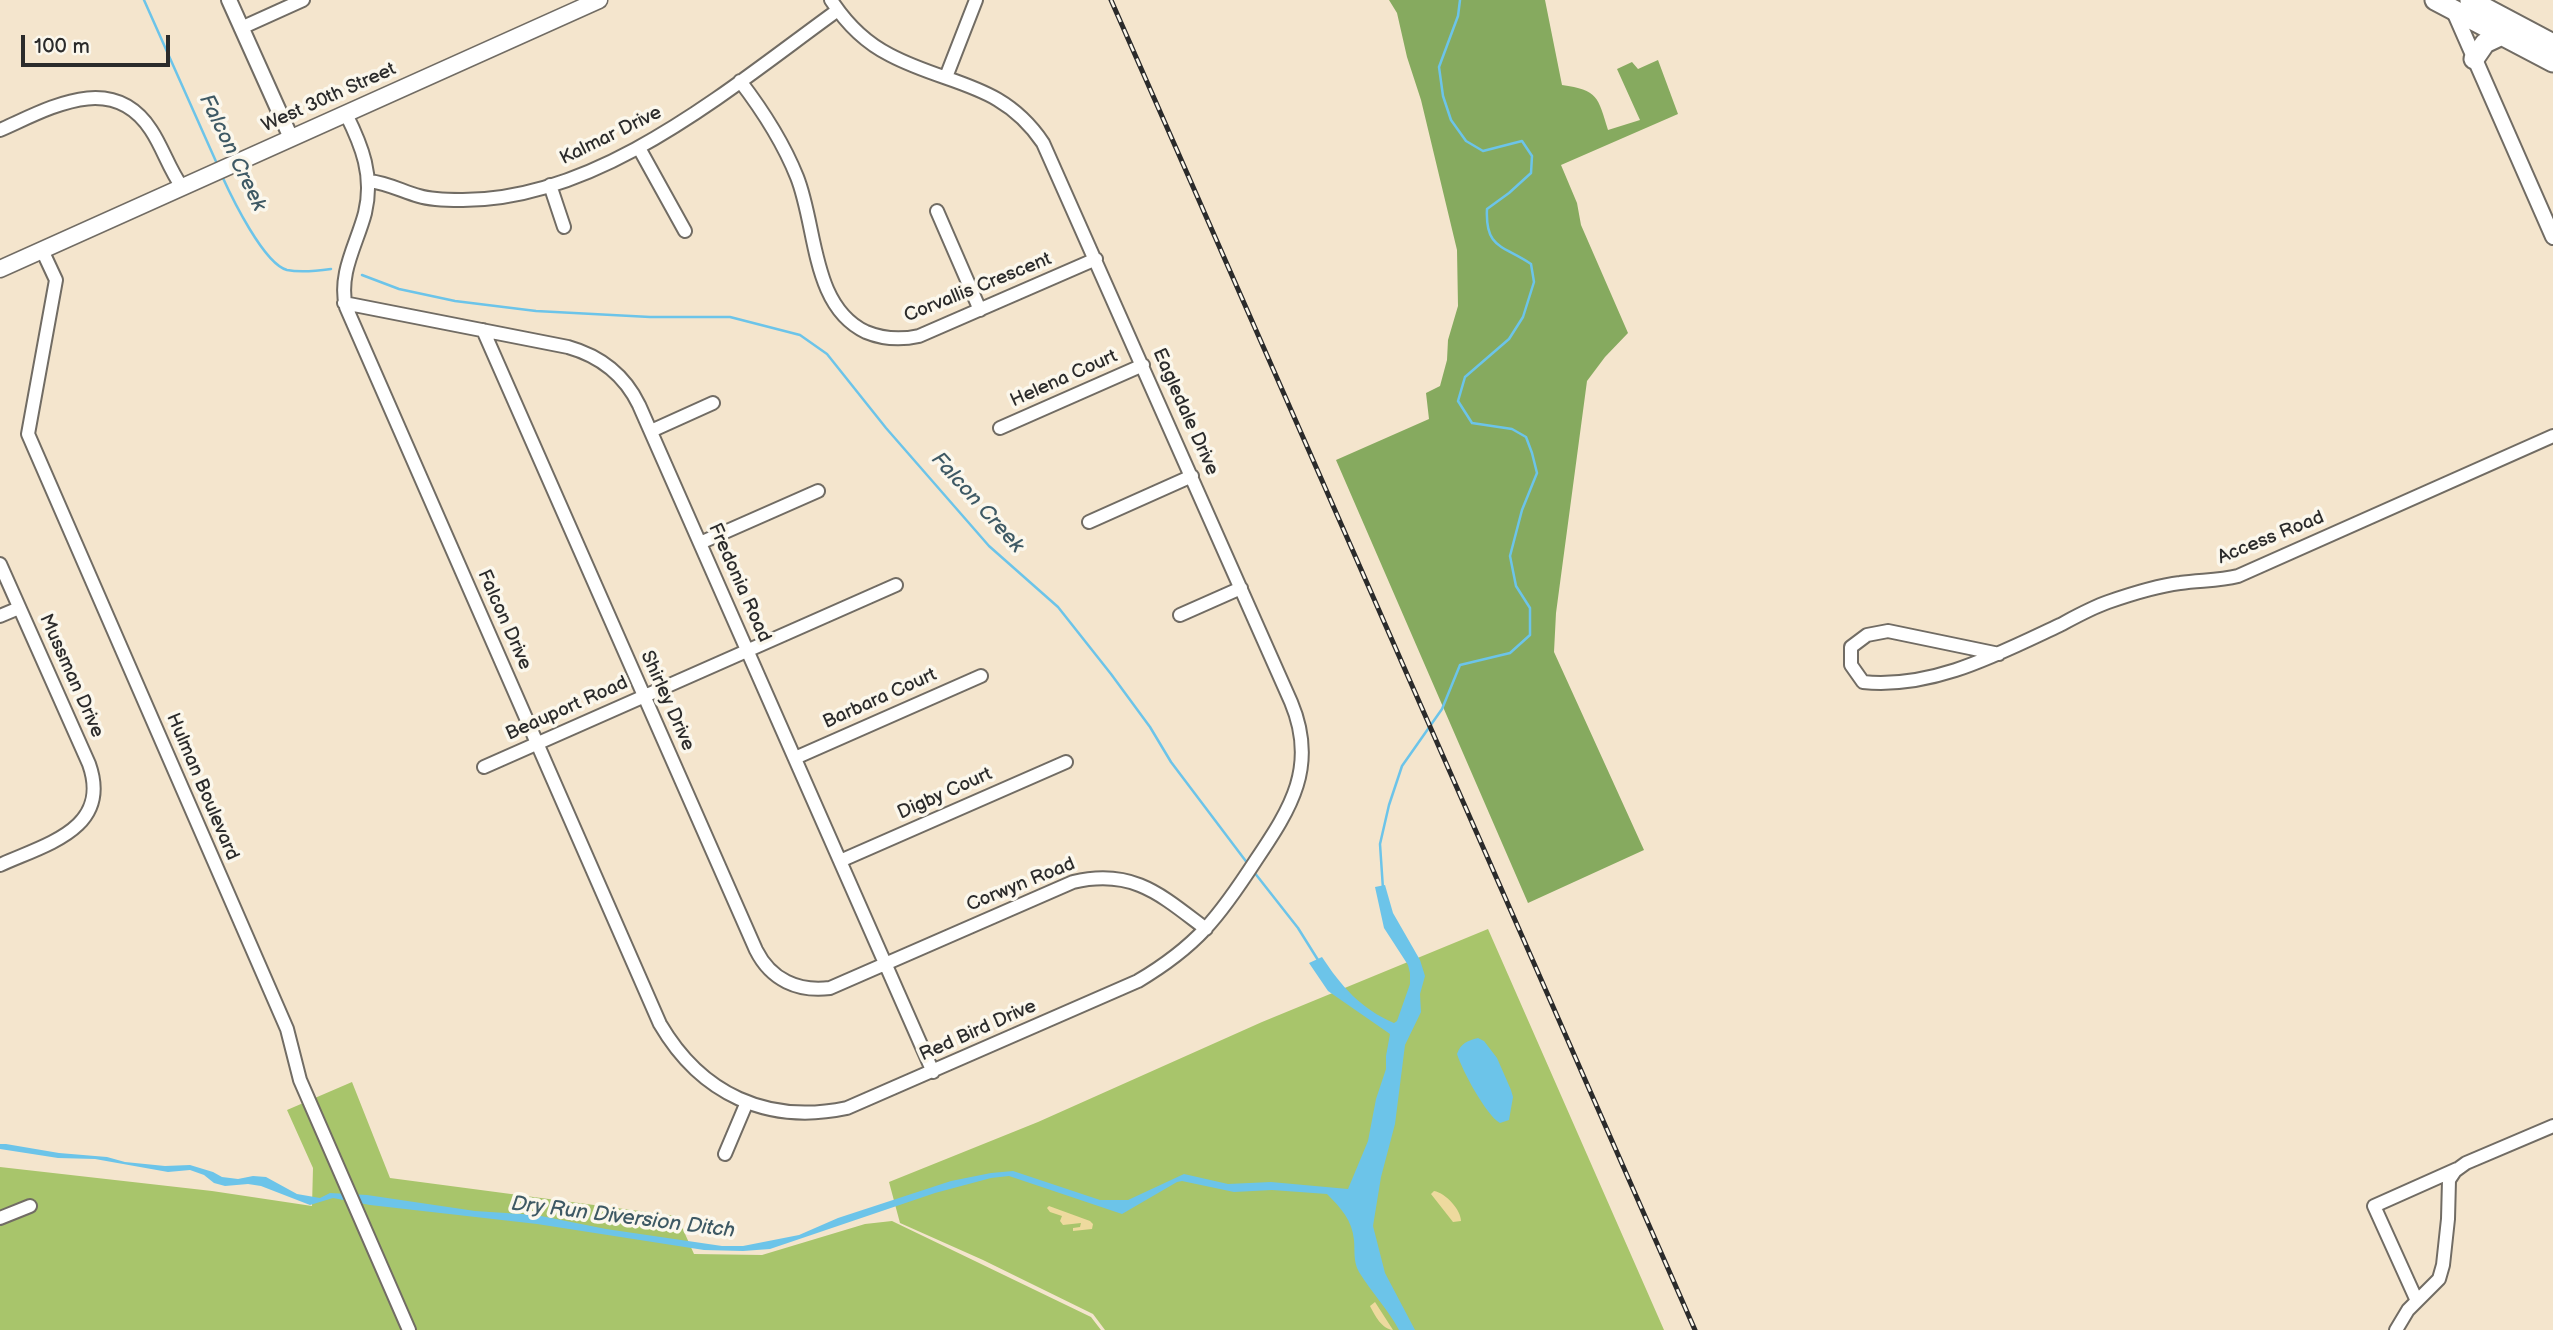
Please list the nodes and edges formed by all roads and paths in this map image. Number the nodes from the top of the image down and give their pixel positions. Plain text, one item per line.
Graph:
1 (229, 0) edge
2 (303, 0) edge
3 (599, 0) edge
4 (976, 0) edge
5 (2435, 0) edge
6 (2458, 3) edge
7 (835, 5) edge
8 (241, 27) junction
9 (2501, 35) junction
10 (2553, 44) edge
11 (2474, 59) junction
12 (2553, 62) edge
13 (946, 77) junction
14 (740, 81) junction
15 (346, 114) junction
16 (0, 130) edge
17 (291, 138) junction
18 (639, 148) junction
19 (369, 181) junction
20 (550, 185) junction
21 (182, 187) junction
22 (937, 211) dead end
23 (564, 227) dead end
24 (685, 231) dead end
25 (2553, 237) edge
26 (42, 250) junction
27 (1096, 259) junction
28 (0, 269) edge
29 (344, 303) junction
30 (980, 310) junction
31 (483, 330) junction
32 (1143, 365) junction
33 (713, 403) dead end
34 (1000, 428) dead end
35 (651, 431) junction
36 (2553, 436) edge
37 (1192, 476) junction
38 (818, 491) dead end
39 (1089, 522) dead end
40 (700, 543) junction
41 (0, 564) edge
42 (897, 585) dead end
43 (1241, 588) junction
44 (19, 608) junction
45 (1180, 615) dead end
46 (0, 616) edge
47 (747, 650) junction
48 (1999, 654) junction
49 (981, 676) dead end
50 (644, 696) junction
51 (537, 743) junction
52 (794, 758) junction
53 (1066, 762) dead end
54 (484, 767) dead end
55 (840, 861) junction
56 (0, 865) edge
57 (1206, 929) junction
58 (885, 964) junction
59 (933, 1072) junction
60 (747, 1102) junction
61 (2553, 1126) edge
62 (725, 1154) dead end
63 (2460, 1168) junction
64 (30, 1206) dead end
65 (0, 1218) edge
66 (2417, 1301) junction
67 (409, 1330) edge
68 (2396, 1330) edge

1 - 8 street
2 - 8 street
3 - 15 main road, West 30th Street
4 - 13 street
5 - 6 main road
6 - 9 main road
6 - 10 main road
6 - 11 street
7 - 13 street, Eagledale Drive
7 - 14 street, Kalmar Drive
8 - 17 street
9 - 11 main road
9 - 12 main road
11 - 25 street
13 - 27 street, Eagledale Drive
14 - 18 street, Kalmar Drive
14 - 30 street, Corvallis Crescent
15 - 17 main road, West 30th Street
15 - 19 street, Falcon Drive
16 - 21 street
17 - 21 main road, West 30th Street
18 - 20 street, Kalmar Drive
18 - 24 street
19 - 20 street, Kalmar Drive
19 - 29 street, Falcon Drive
20 - 23 street
21 - 26 main road, West 30th Street
22 - 30 street
26 - 28 main road, West 30th Street
26 - 67 street, Hulman Boulevard
27 - 30 street, Corvallis Crescent
27 - 32 street, Eagledale Drive
29 - 31 street, Fredonia Road
29 - 51 street, Falcon Drive
31 - 35 street, Fredonia Road
31 - 50 street, Shirley Drive
32 - 34 street, Helena Court
32 - 37 street, Eagledale Drive
33 - 35 street
35 - 40 street, Fredonia Road
36 - 48 street, Access Road
37 - 39 street
37 - 43 street, Eagledale Drive
38 - 40 street
40 - 47 street, Fredonia Road
41 - 44 street, Mussman Drive
42 - 47 street, Beauport Road
43 - 45 street
43 - 57 street, Eagledale Drive
44 - 46 street
44 - 56 street, Mussman Drive
47 - 50 street, Beauport Road
47 - 52 street, Fredonia Road
48 - 48 street, Access Road
49 - 52 street, Barbara Court
50 - 51 street, Beauport Road
50 - 58 street, Shirley Drive
51 - 54 street, Beauport Road
51 - 60 street, Falcon Drive
52 - 55 street, Fredonia Road
53 - 55 street, Digby Court
55 - 58 street, Fredonia Road
57 - 58 street, Corwyn Road
57 - 59 street, Red Bird Drive
58 - 59 street, Fredonia Road
59 - 60 street, Red Bird Drive
60 - 62 street
61 - 63 street
63 - 66 street
63 - 66 street
64 - 65 street
66 - 68 street

